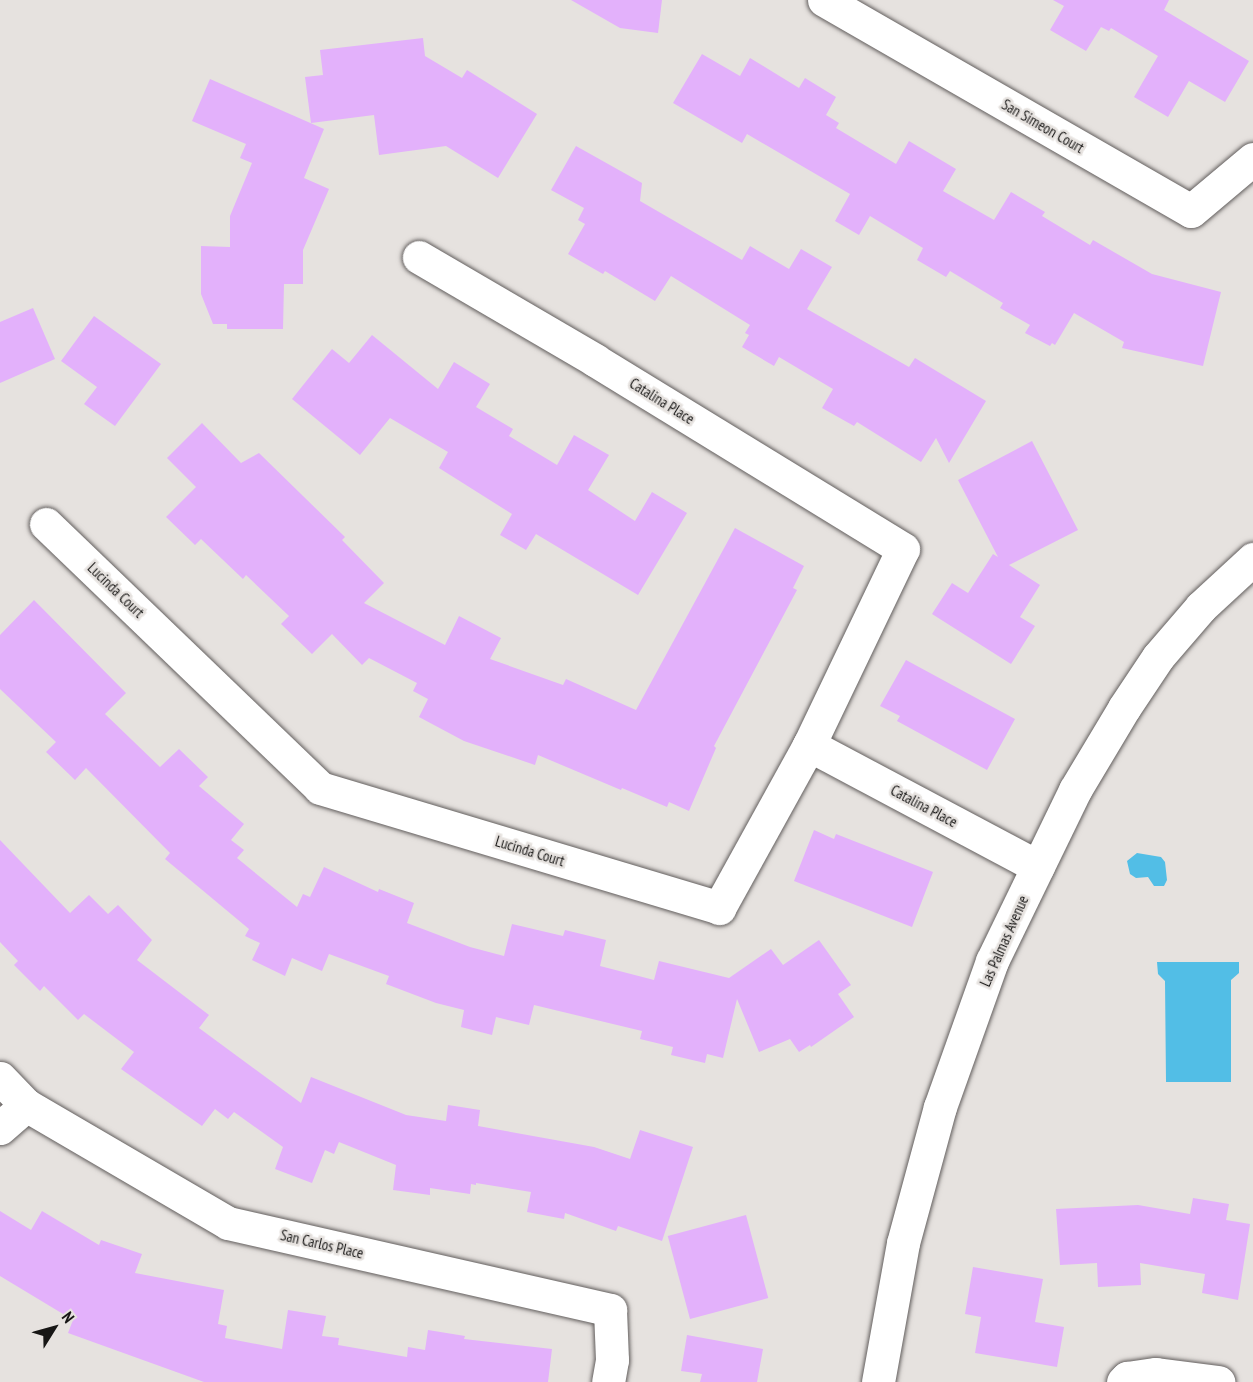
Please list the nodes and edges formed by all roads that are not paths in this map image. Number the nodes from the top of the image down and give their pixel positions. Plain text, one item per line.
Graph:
1 (824, 0) edge
2 (1253, 159) edge
3 (419, 256) dead end
4 (46, 524) dead end
5 (903, 549) joint
6 (1253, 559) edge
7 (809, 745) junction
8 (1038, 867) junction
9 (0, 1078) edge
10 (26, 1105) junction
11 (0, 1128) edge
12 (608, 1382) edge
13 (879, 1382) edge
14 (1123, 1382) edge
15 (1218, 1382) edge

1 - 2 street, San Simeon Court
3 - 5 street, Catalina Place
4 - 7 street, Lucinda Court
5 - 7 street, Lucinda Court
6 - 8 street, Las Palmas Avenue
7 - 8 street, Catalina Place
8 - 13 street, Las Palmas Avenue
9 - 10 street, San Carlos Place
10 - 11 street
10 - 12 street, San Carlos Place
14 - 15 street

